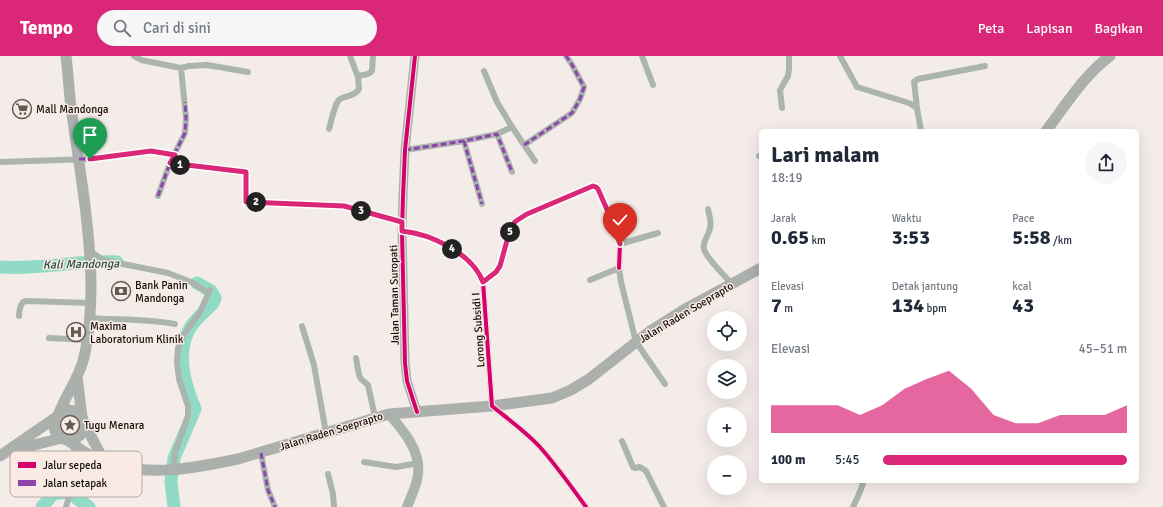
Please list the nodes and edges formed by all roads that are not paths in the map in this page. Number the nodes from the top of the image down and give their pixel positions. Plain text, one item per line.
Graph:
1 (66, 56) edge
2 (134, 56) edge
3 (350, 56) edge
4 (373, 56) edge
5 (414, 56) edge
6 (566, 56) edge
7 (642, 56) edge
8 (789, 56) edge
9 (840, 56) edge
10 (1110, 56) edge
11 (985, 66) dead end
12 (181, 68) junction
13 (484, 71) dead end
14 (248, 72) dead end
15 (358, 76) junction
16 (653, 85) dead end
17 (782, 108) dead end
18 (917, 108) junction
19 (512, 127) junction
20 (329, 129) dead end
21 (921, 129) edge
22 (1047, 129) edge
23 (497, 134) junction
24 (464, 141) junction
25 (524, 145) junction
26 (405, 150) junction
27 (175, 155) junction
28 (79, 159) junction
29 (535, 161) dead end
30 (0, 162) edge
31 (170, 163) junction
32 (512, 172) dead end
33 (158, 196) dead end
34 (482, 204) dead end
35 (708, 209) dead end
36 (402, 226) junction
37 (658, 233) dead end
38 (620, 244) junction
39 (90, 252) junction
40 (619, 268) junction
41 (759, 269) edge
42 (750, 274) junction
43 (759, 276) edge
44 (590, 280) dead end
45 (483, 282) junction
46 (732, 284) junction
47 (91, 303) junction
48 (19, 316) dead end
49 (90, 318) junction
50 (174, 324) dead end
51 (302, 326) dead end
52 (49, 338) dead end
53 (88, 340) junction
54 (636, 342) junction
55 (356, 358) dead end
56 (77, 377) junction
57 (665, 384) dead end
58 (492, 406) junction
59 (417, 412) junction
60 (389, 414) junction
61 (57, 416) junction
62 (375, 417) junction
63 (83, 420) junction
64 (326, 433) junction
65 (64, 439) junction
66 (622, 441) dead end
67 (16, 451) edge
68 (83, 451) edge
69 (99, 451) edge
70 (261, 453) junction
71 (4, 454) edge
72 (364, 462) dead end
73 (418, 464) junction
74 (142, 470) edge
75 (173, 470) junction
76 (328, 474) dead end
77 (863, 483) edge
78 (69, 497) edge
79 (66, 507) edge
80 (276, 507) edge
81 (334, 507) edge
82 (408, 507) edge
83 (586, 507) edge
84 (664, 507) edge
85 (853, 507) edge

1 - 28 highway
2 - 12 street
3 - 15 street
4 - 15 street
5 - 26 street, Jalan Taman Suropati
6 - 25 street
7 - 16 street
8 - 17 street
9 - 18 street
10 - 22 highway
11 - 18 street
12 - 14 street
12 - 27 street
13 - 19 street
15 - 20 street
18 - 21 street
19 - 23 street
19 - 25 street
23 - 24 street
23 - 32 street
24 - 26 street
24 - 34 street
25 - 29 street
26 - 36 street, Jalan Taman Suropati
27 - 28 street
27 - 31 street
28 - 30 street
28 - 39 highway
31 - 33 street
31 - 36 street, Lorong Subsidi I
35 - 46 street
36 - 45 street, Lorong Subsidi I
36 - 59 street, Jalan Taman Suropati
37 - 38 street
38 - 40 street
38 - 45 street
39 - 47 highway
39 - 75 street
40 - 44 street
40 - 54 street
41 - 42 highway, Jalan Raden Soeprapto
42 - 43 street
42 - 46 highway, Jalan Raden Soeprapto
45 - 58 street, Lorong Subsidi I
46 - 54 highway, Jalan Raden Soeprapto
47 - 48 street
47 - 49 highway
49 - 50 street
49 - 53 highway
51 - 64 street
52 - 53 street
53 - 56 highway
54 - 57 street
54 - 58 highway, Jalan Raden Soeprapto
55 - 62 street
56 - 61 highway
56 - 63 highway
58 - 59 highway, Jalan Raden Soeprapto
58 - 83 street
59 - 60 highway, Jalan Raden Soeprapto
60 - 62 highway, Jalan Raden Soeprapto
60 - 73 main road
61 - 63 highway
61 - 65 highway
61 - 71 highway
62 - 64 highway, Jalan Raden Soeprapto
63 - 65 highway
63 - 69 highway
64 - 70 highway, Jalan Raden Soeprapto
65 - 67 highway
65 - 68 highway, Jalan Raden Soeprapto
66 - 84 street
70 - 75 highway, Jalan Raden Soeprapto
70 - 80 street
72 - 73 street
73 - 82 main road
74 - 75 highway, Jalan Raden Soeprapto
76 - 81 street
77 - 85 street
78 - 79 street

